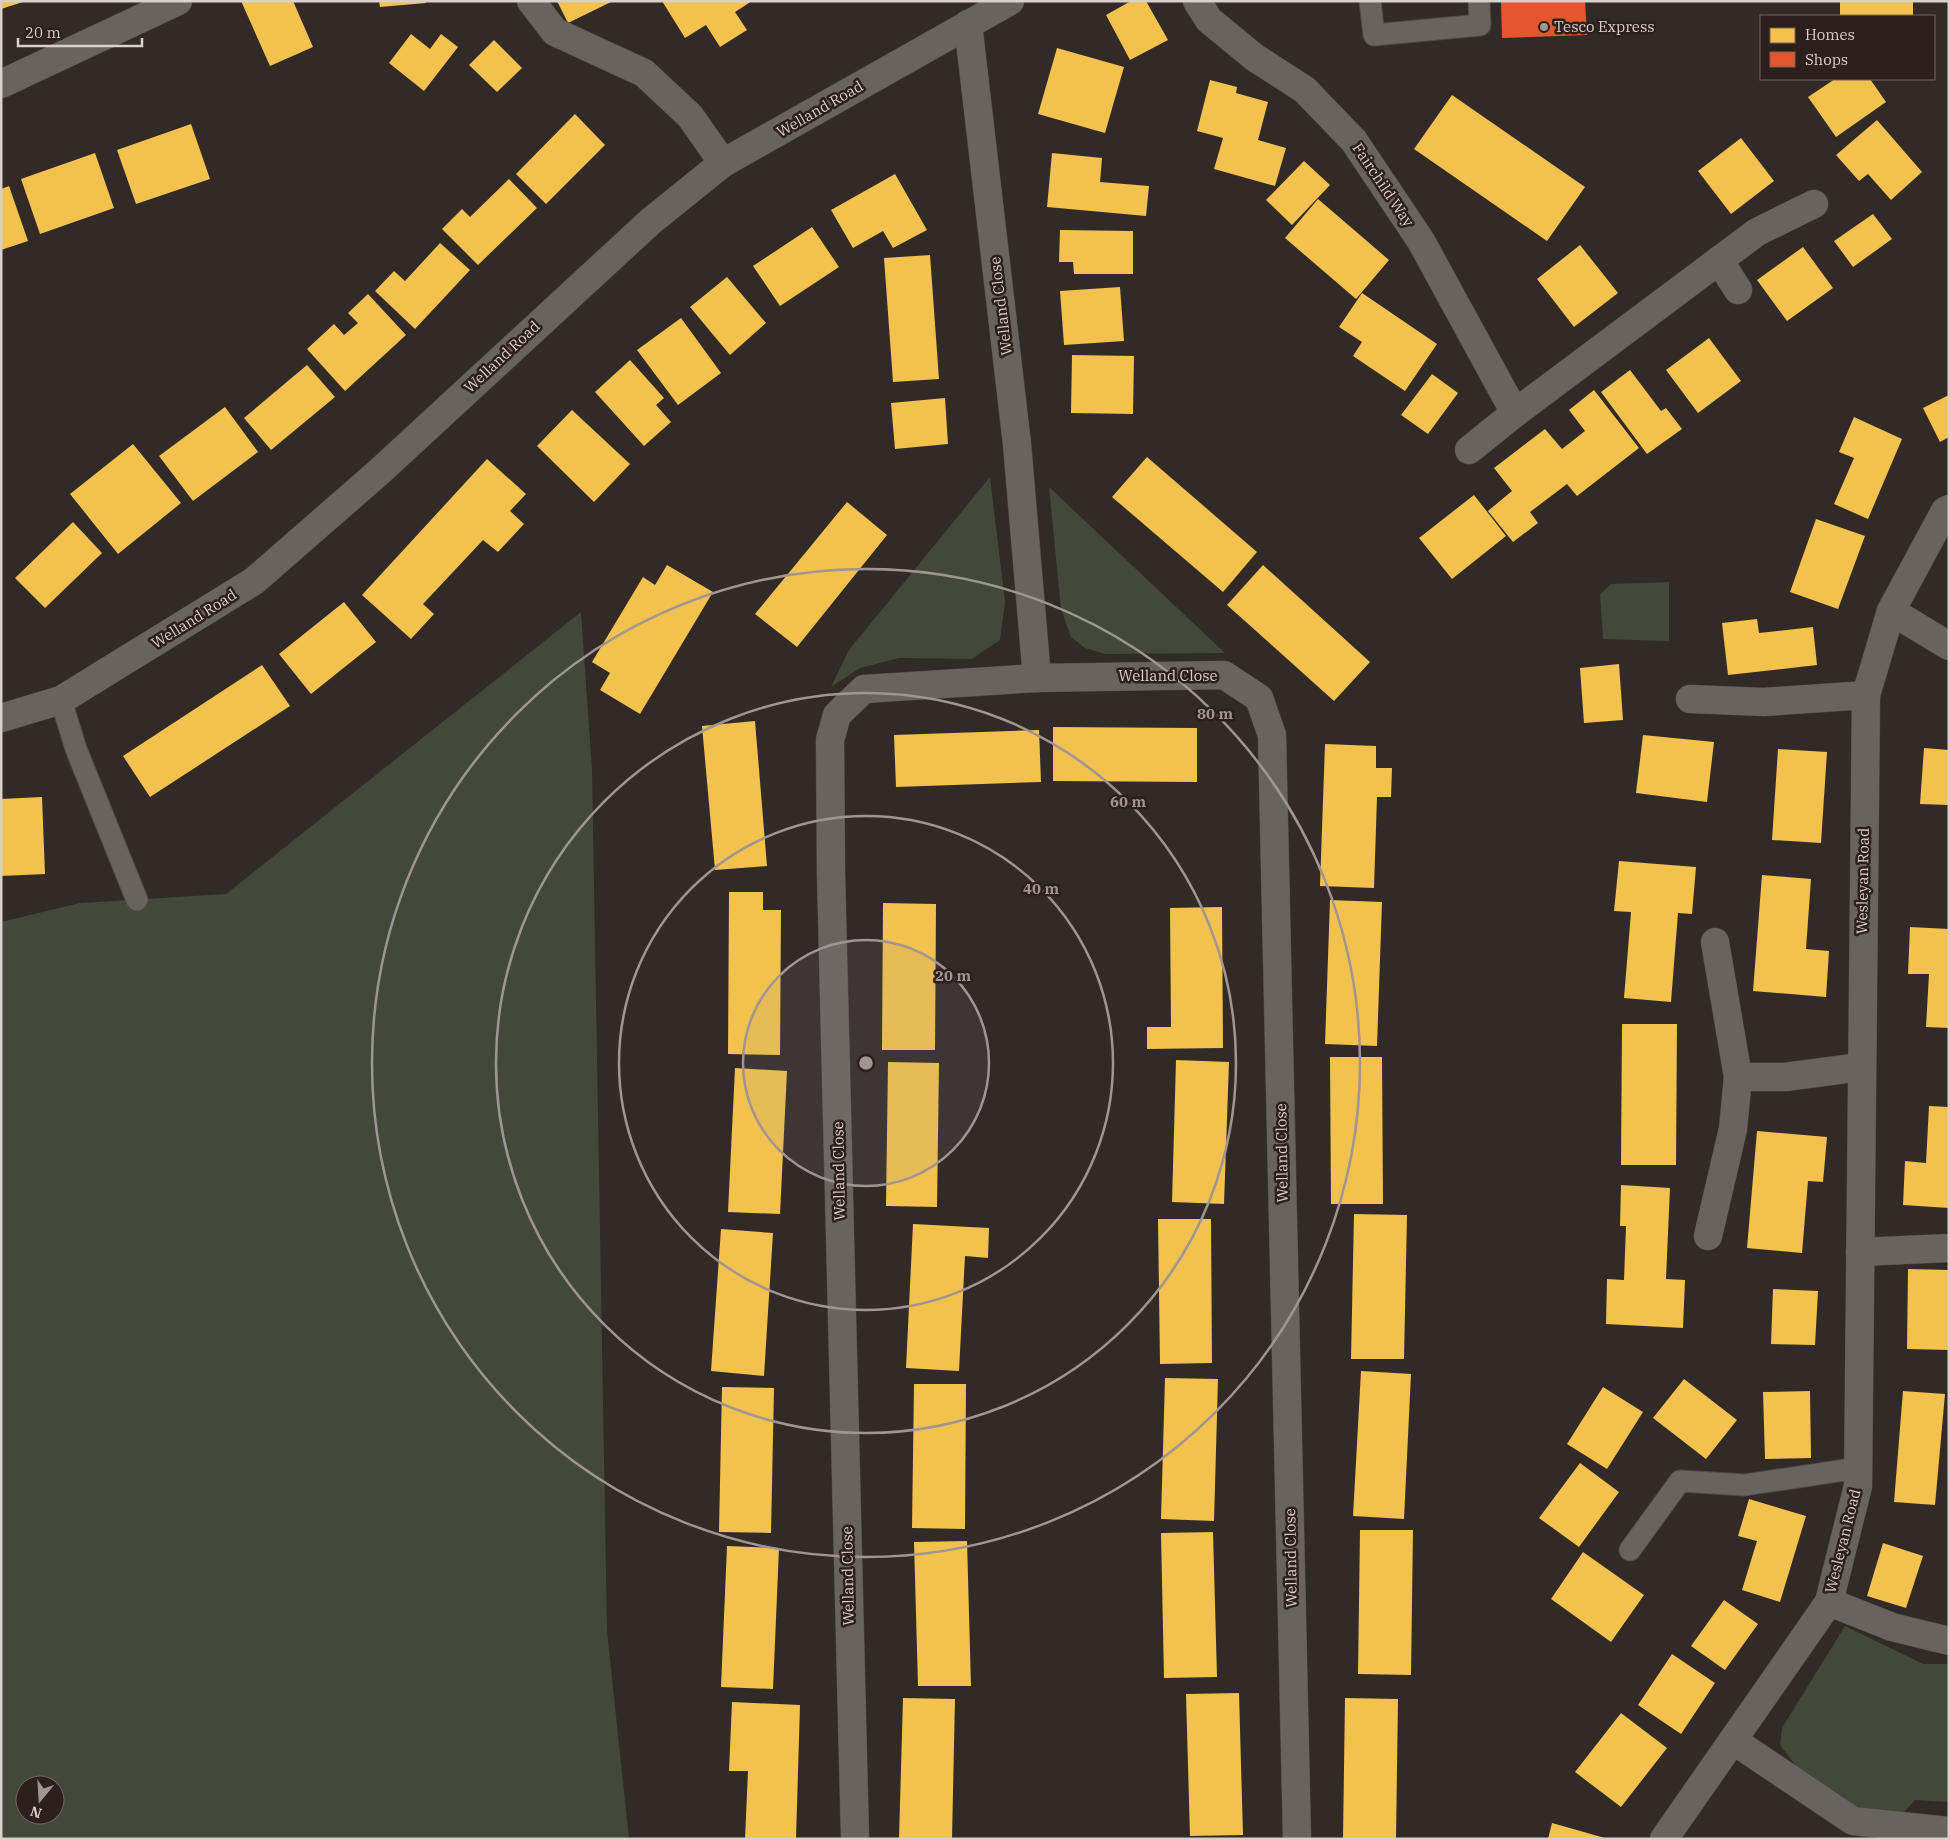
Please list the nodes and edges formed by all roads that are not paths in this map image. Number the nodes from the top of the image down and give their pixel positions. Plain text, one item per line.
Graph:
1 (178, 1) edge
2 (530, 1) edge
3 (1010, 1) edge
4 (1197, 1) edge
5 (1370, 1) edge
6 (1479, 1) edge
7 (968, 24) junction
8 (1, 84) edge
9 (724, 164) junction
10 (1814, 204) dead end
11 (1719, 260) junction
12 (1738, 290) dead end
13 (1515, 413) junction
14 (1469, 450) dead end
15 (1949, 509) edge
16 (1891, 611) junction
17 (1949, 646) edge
18 (1037, 678) junction
19 (1866, 695) junction
20 (1690, 699) dead end
21 (61, 700) junction
22 (1, 718) edge
23 (136, 900) dead end
24 (1715, 942) dead end
25 (1861, 1067) junction
26 (1738, 1077) junction
27 (1708, 1236) dead end
28 (1949, 1248) edge
29 (1860, 1252) junction
30 (1858, 1468) junction
31 (1630, 1550) dead end
32 (1828, 1602) junction
33 (1949, 1641) edge
34 (1734, 1741) junction
35 (1949, 1830) edge
36 (855, 1839) edge
37 (1298, 1839) edge
38 (1664, 1839) edge

1 - 8 street
2 - 9 street
3 - 7 street, Welland Road
4 - 13 street, Fairchild Way
5 - 6 lane
7 - 9 street, Welland Road
7 - 18 street, Welland Close
9 - 21 street, Welland Road
10 - 11 street
11 - 12 street
11 - 13 street
13 - 14 street
15 - 16 street, Wesleyan Road
16 - 17 street
16 - 19 street, Wesleyan Road
18 - 36 street, Welland Close
18 - 37 street, Welland Close
19 - 20 street
19 - 25 street, Wesleyan Road
21 - 22 street, Welland Road
21 - 23 lane
24 - 26 street
25 - 26 street
25 - 29 street, Wesleyan Road
26 - 27 street
28 - 29 street
29 - 30 street, Wesleyan Road
30 - 31 lane
30 - 32 street, Wesleyan Road
32 - 33 street
32 - 34 street, Wesleyan Road
34 - 35 street
34 - 38 street, Wesleyan Road

